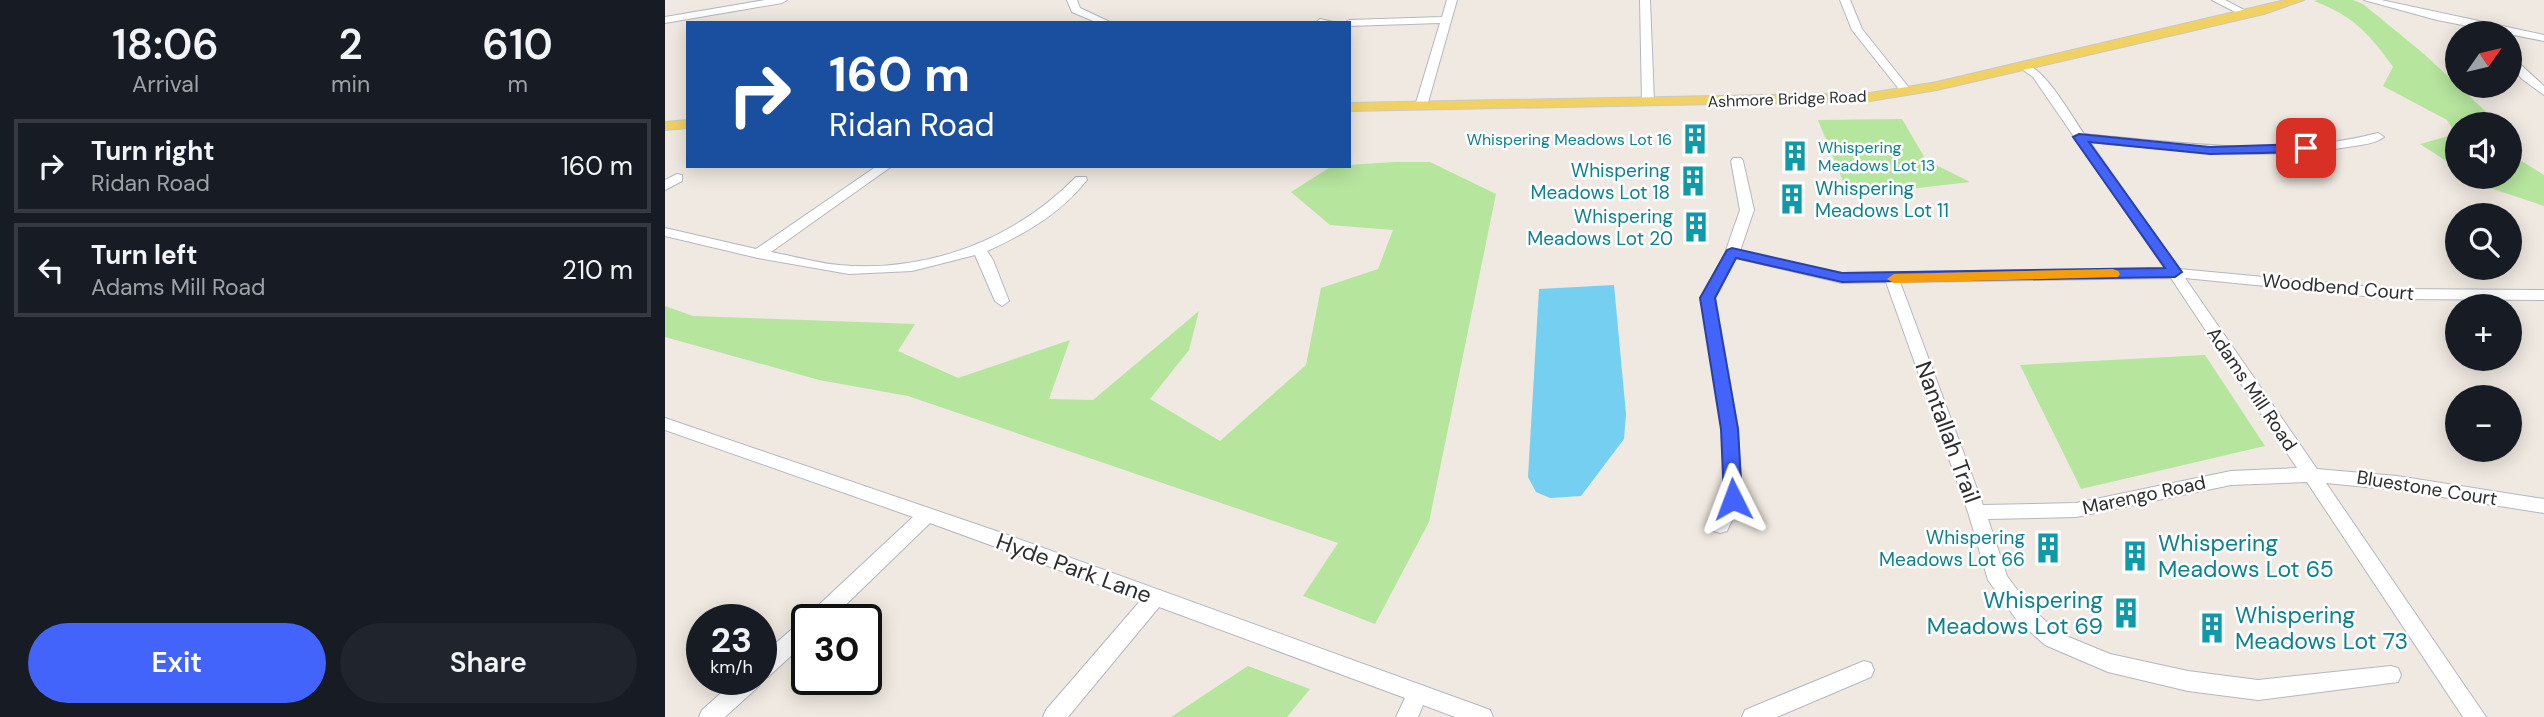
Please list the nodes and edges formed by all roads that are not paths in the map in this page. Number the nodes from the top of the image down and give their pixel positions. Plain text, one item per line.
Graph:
1 (782, 0) edge
2 (1072, 0) edge
3 (1452, 0) edge
4 (1645, 0) edge
5 (1845, 0) edge
6 (2217, 0) edge
7 (2298, 0) edge
8 (2369, 0) edge
9 (2247, 14) junction
10 (665, 20) edge
11 (1447, 20) junction
12 (1102, 21) edge
13 (2453, 21) edge
14 (1351, 23) edge
15 (2522, 35) edge
16 (2544, 38) edge
17 (2023, 65) junction
18 (2522, 72) edge
19 (1906, 90) junction
20 (2544, 92) edge
21 (1647, 102) junction
22 (1421, 106) junction
23 (1351, 107) edge
24 (686, 124) edge
25 (665, 126) edge
26 (2079, 137) junction
27 (2378, 137) dead end
28 (1737, 161) dead end
29 (883, 168) edge
30 (1081, 180) dead end
31 (665, 232) edge
32 (978, 249) junction
33 (1732, 253) junction
34 (758, 254) junction
35 (2175, 272) junction
36 (1892, 279) junction
37 (2544, 295) edge
38 (1003, 301) dead end
39 (665, 424) edge
40 (2311, 473) junction
41 (2544, 506) edge
42 (1977, 512) junction
43 (927, 515) junction
44 (1720, 526) dead end
45 (1155, 597) junction
46 (833, 604) edge
47 (791, 643) edge
48 (777, 655) edge
49 (1864, 670) dead end
50 (2391, 675) dead end
51 (1418, 694) junction
52 (734, 695) edge
53 (710, 717) edge
54 (1054, 717) edge
55 (1407, 717) edge
56 (1482, 717) edge
57 (1753, 717) edge
58 (2475, 717) edge

1 - 10 street
2 - 12 street
3 - 11 street
4 - 21 street
5 - 19 street
6 - 9 street
7 - 9 main road, Ashmore Bridge Road
8 - 13 street
9 - 17 main road, Ashmore Bridge Road
11 - 14 street
11 - 22 street
15 - 16 street
17 - 19 main road, Ashmore Bridge Road
17 - 26 street, Adams Mill Road
18 - 20 street
19 - 21 main road, Ashmore Bridge Road
21 - 22 main road, Ashmore Bridge Road
22 - 23 main road, Ashmore Bridge Road
24 - 25 main road
26 - 27 street
26 - 35 street, Adams Mill Road
28 - 33 street
29 - 34 street
30 - 32 street
31 - 34 street
32 - 34 street
32 - 38 street
33 - 36 street, Woodbend Court
33 - 44 street
35 - 36 street, Woodbend Court
35 - 37 street, Woodbend Court
35 - 40 street, Adams Mill Road
36 - 42 street, Nantallah Trail
39 - 43 street, Hyde Park Lane
40 - 41 street, Bluestone Court
40 - 42 street, Marengo Road
40 - 58 street, Adams Mill Road
42 - 50 street, Nantallah Trail
43 - 45 street, Hyde Park Lane
43 - 46 street
45 - 51 street, Hyde Park Lane
45 - 54 street
47 - 48 street
49 - 57 street
51 - 55 street
51 - 56 street, Hyde Park Lane
52 - 53 street

